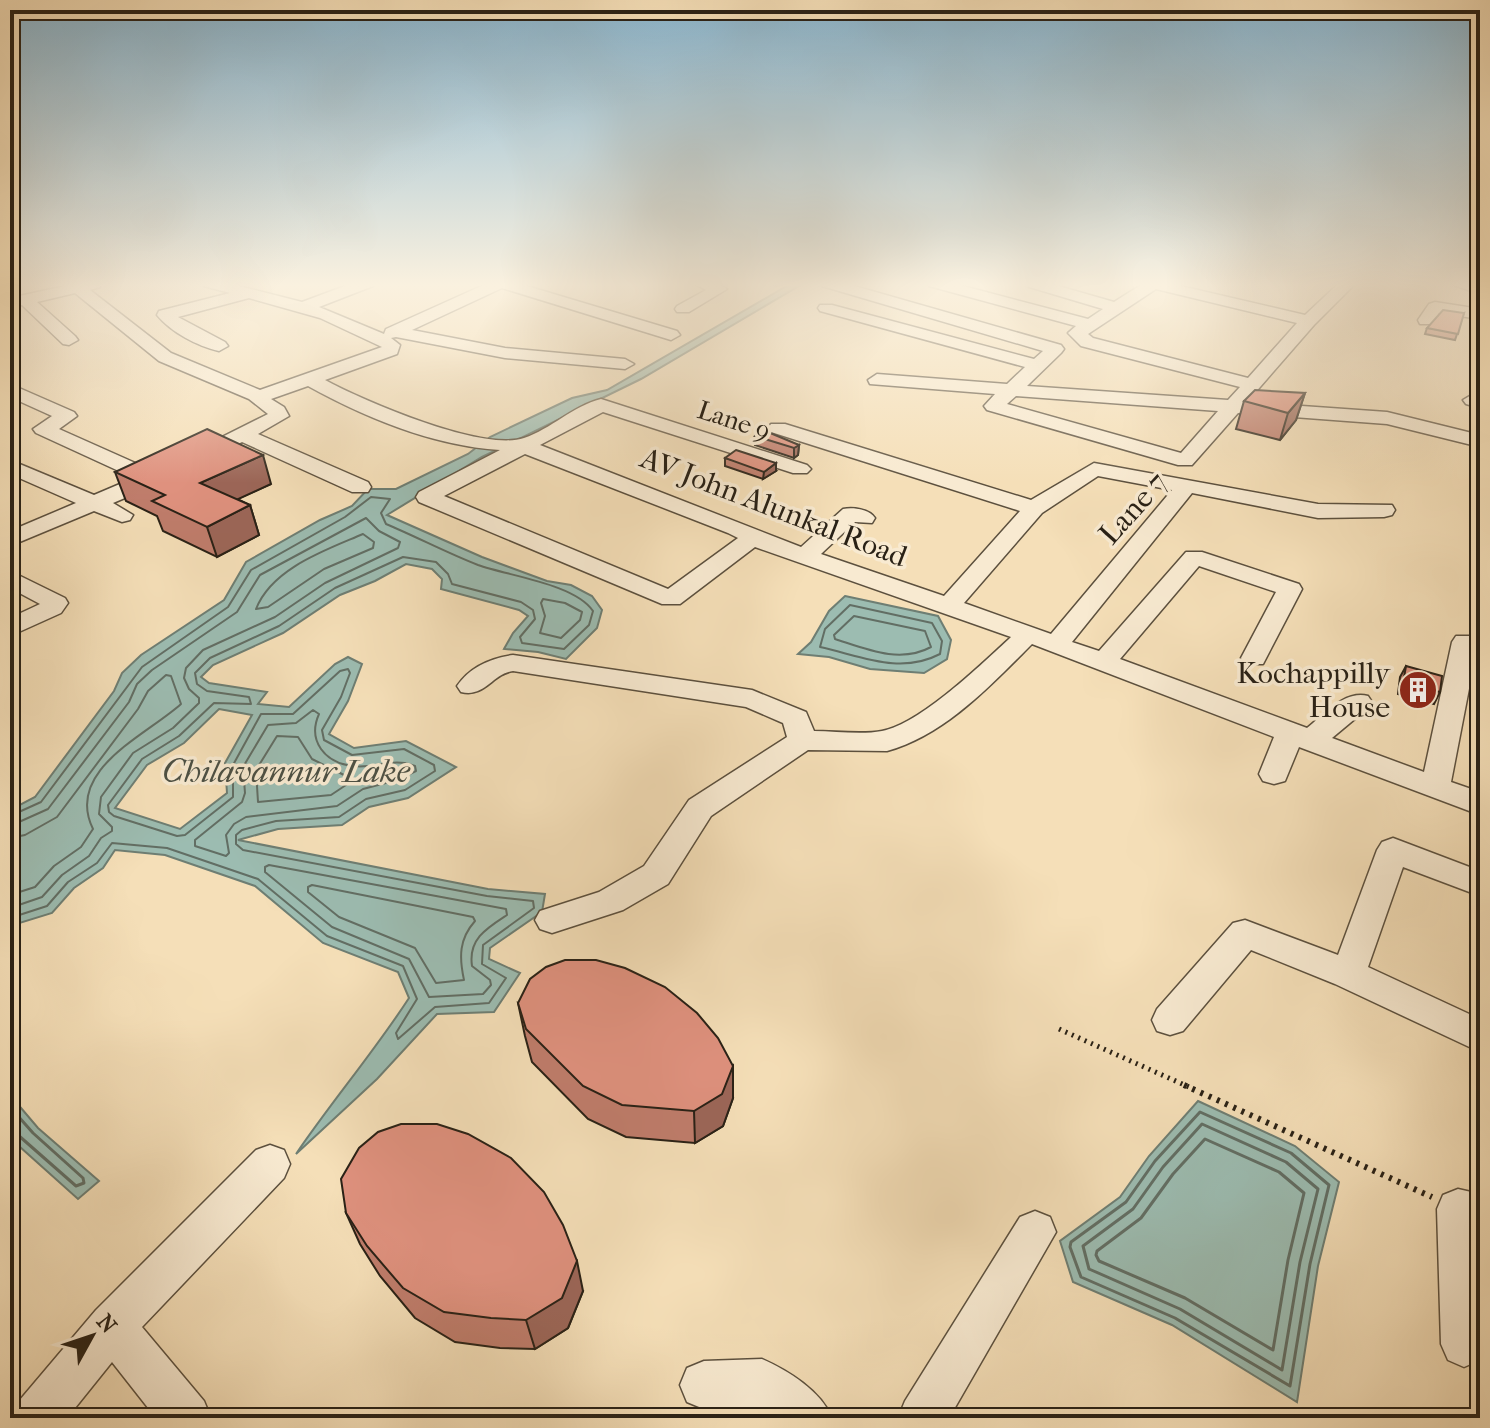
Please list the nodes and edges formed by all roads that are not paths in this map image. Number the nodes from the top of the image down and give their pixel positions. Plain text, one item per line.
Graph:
1 (156, 350) edge
2 (391, 350) edge
3 (483, 350) edge
4 (980, 350) edge
5 (1054, 350) edge
6 (1116, 350) edge
7 (1283, 350) edge
8 (625, 364) dead end
9 (1037, 365) junction
10 (310, 379) junction
11 (877, 380) dead end
12 (1252, 385) junction
13 (10, 390) edge
14 (1012, 390) junction
15 (259, 397) junction
16 (1234, 407) junction
17 (778, 428) dead end
18 (242, 435) junction
19 (1480, 441) edge
20 (521, 445) junction
21 (10, 466) edge
22 (800, 469) dead end
23 (152, 478) junction
24 (1187, 486) junction
25 (360, 487) dead end
26 (96, 502) junction
27 (1040, 502) junction
28 (1384, 510) dead end
29 (122, 515) dead end
30 (864, 518) dead end
31 (753, 537) junction
32 (10, 539) edge
33 (805, 556) junction
34 (10, 578) edge
35 (949, 606) junction
36 (10, 628) edge
37 (1028, 634) junction
38 (1465, 642) dead end
39 (1056, 645) junction
40 (1254, 658) dead end
41 (1103, 663) junction
42 (471, 686) dead end
43 (1358, 702) dead end
44 (1300, 737) junction
45 (802, 740) junction
46 (1274, 774) dead end
47 (1435, 788) junction
48 (1480, 804) edge
49 (1480, 884) edge
50 (552, 920) dead end
51 (1348, 974) junction
52 (1170, 1020) dead end
53 (1480, 1036) edge
54 (270, 1164) dead end
55 (1469, 1212) edge
56 (1035, 1232) dead end
57 (112, 1326) junction
58 (1464, 1344) dead end
59 (704, 1385) dead end
60 (36, 1418) edge
61 (187, 1418) edge
62 (808, 1418) edge
63 (922, 1418) edge

1 - 15 street
2 - 10 street
3 - 8 street
4 - 9 street
5 - 9 street
6 - 12 street
7 - 12 street
9 - 14 street
10 - 15 street
10 - 20 street, AV John Alunkal Road
11 - 14 street
12 - 16 street
13 - 23 street
14 - 16 street
14 - 16 street
15 - 18 street
16 - 19 street
17 - 27 street
18 - 23 street
18 - 25 street
20 - 22 street, Lane 9
20 - 31 street, AV John Alunkal Road
20 - 31 street, Lane 9
21 - 26 street
23 - 26 street
24 - 27 street
24 - 28 street, Lane 7
24 - 39 street, Lane 7
26 - 29 street
26 - 32 street
27 - 35 street
30 - 33 street
31 - 33 street, AV John Alunkal Road
33 - 35 street, AV John Alunkal Road
34 - 36 street
35 - 37 street, AV John Alunkal Road
37 - 39 street, AV John Alunkal Road
37 - 45 street
38 - 47 street
39 - 41 street, AV John Alunkal Road
40 - 41 street
41 - 44 street, AV John Alunkal Road
42 - 45 street
43 - 44 street
44 - 46 street
44 - 47 street, AV John Alunkal Road
45 - 50 street
47 - 48 street, AV John Alunkal Road
49 - 51 street
51 - 52 street
51 - 53 street
54 - 57 street
55 - 58 street
56 - 63 street
57 - 60 street
57 - 61 street
59 - 62 street

